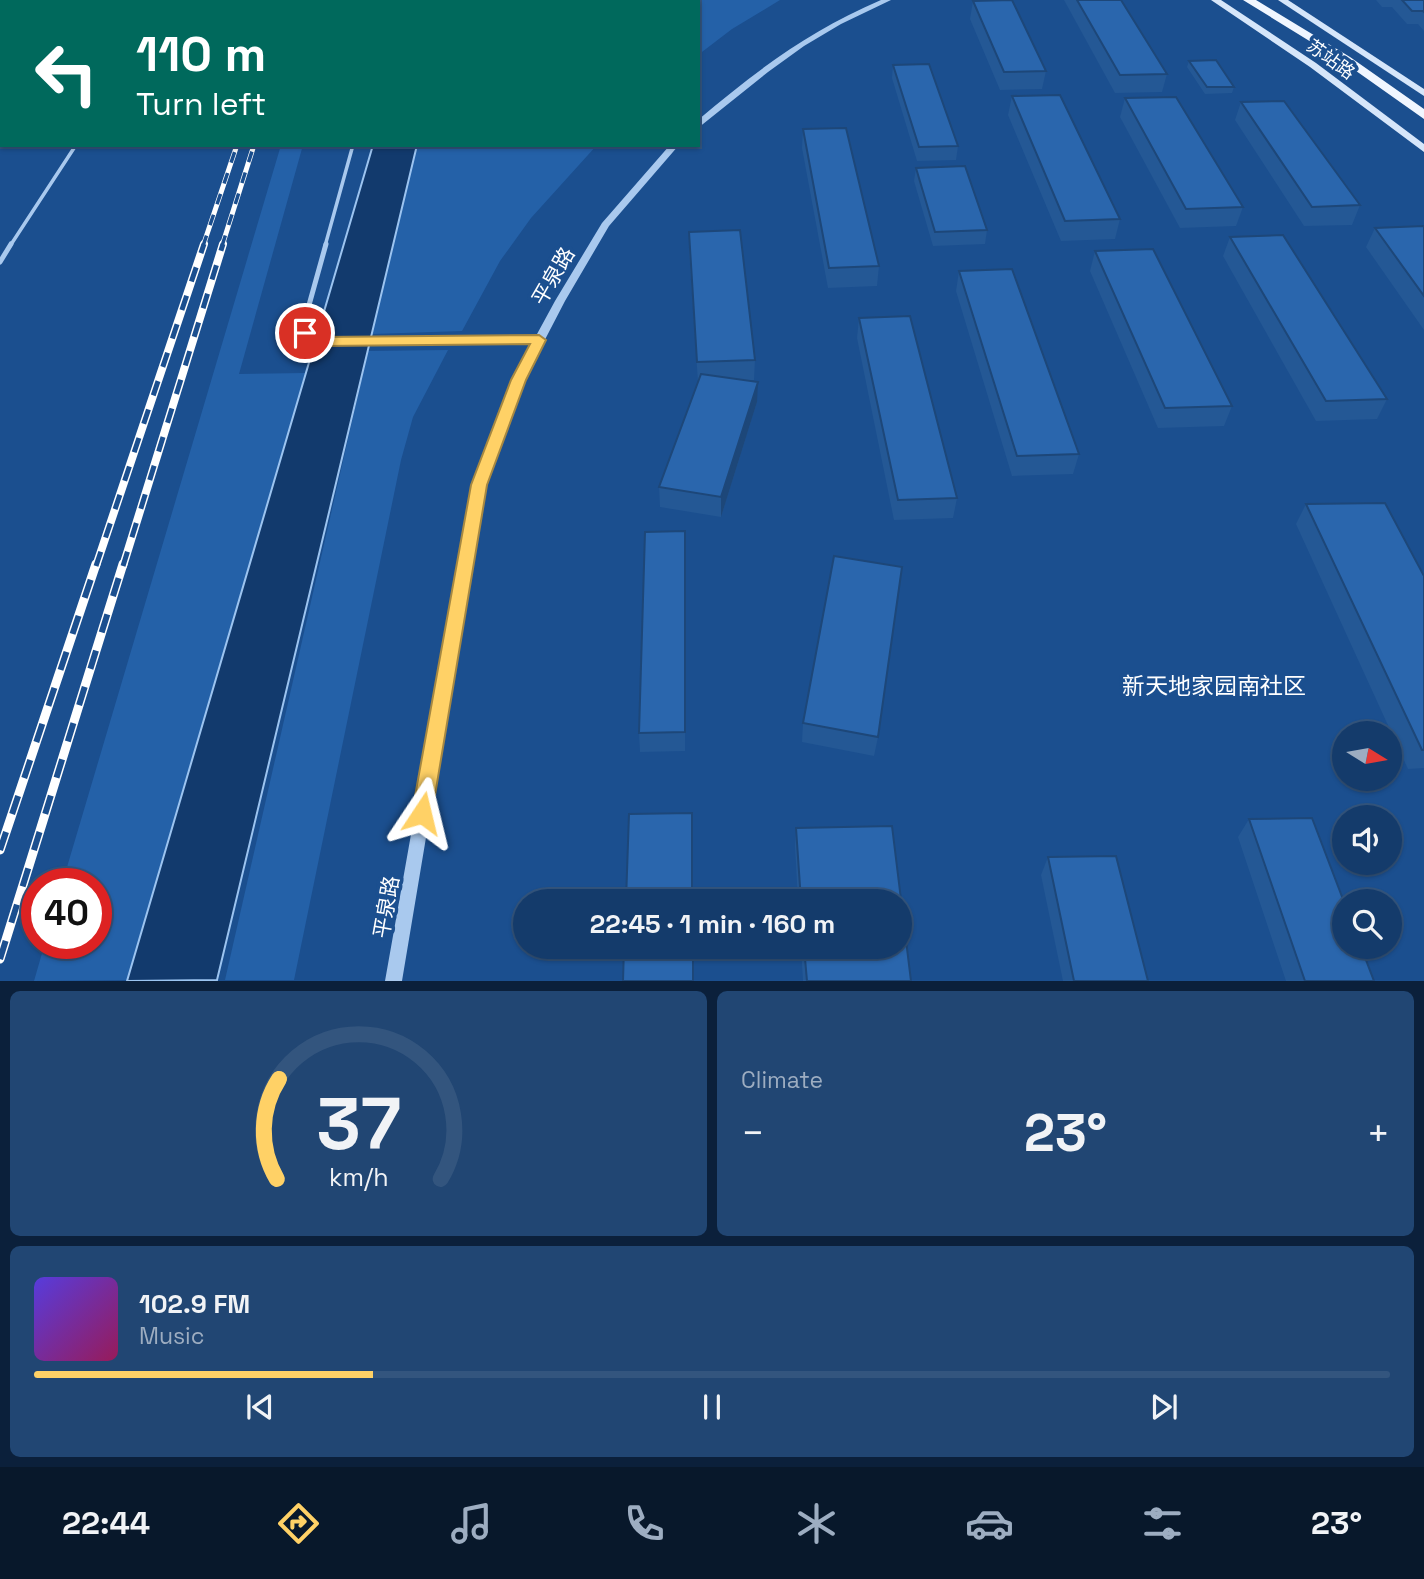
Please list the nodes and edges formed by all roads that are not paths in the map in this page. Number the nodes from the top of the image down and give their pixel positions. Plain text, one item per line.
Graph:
1 (887, 0) edge
2 (1215, 0) edge
3 (1248, 0) edge
4 (1282, 0) edge
5 (1424, 93) edge
6 (1424, 115) edge
7 (700, 123) edge
8 (75, 147) edge
9 (352, 147) edge
10 (673, 147) edge
11 (1424, 149) edge
12 (0, 262) edge
13 (539, 340) junction
14 (393, 981) edge

1 - 7 street
2 - 11 main road, 苏站路
3 - 6 main road
4 - 5 main road, 苏站路
8 - 12 lane
9 - 13 lane
10 - 13 street, 平泉路
13 - 14 street, 平泉路

